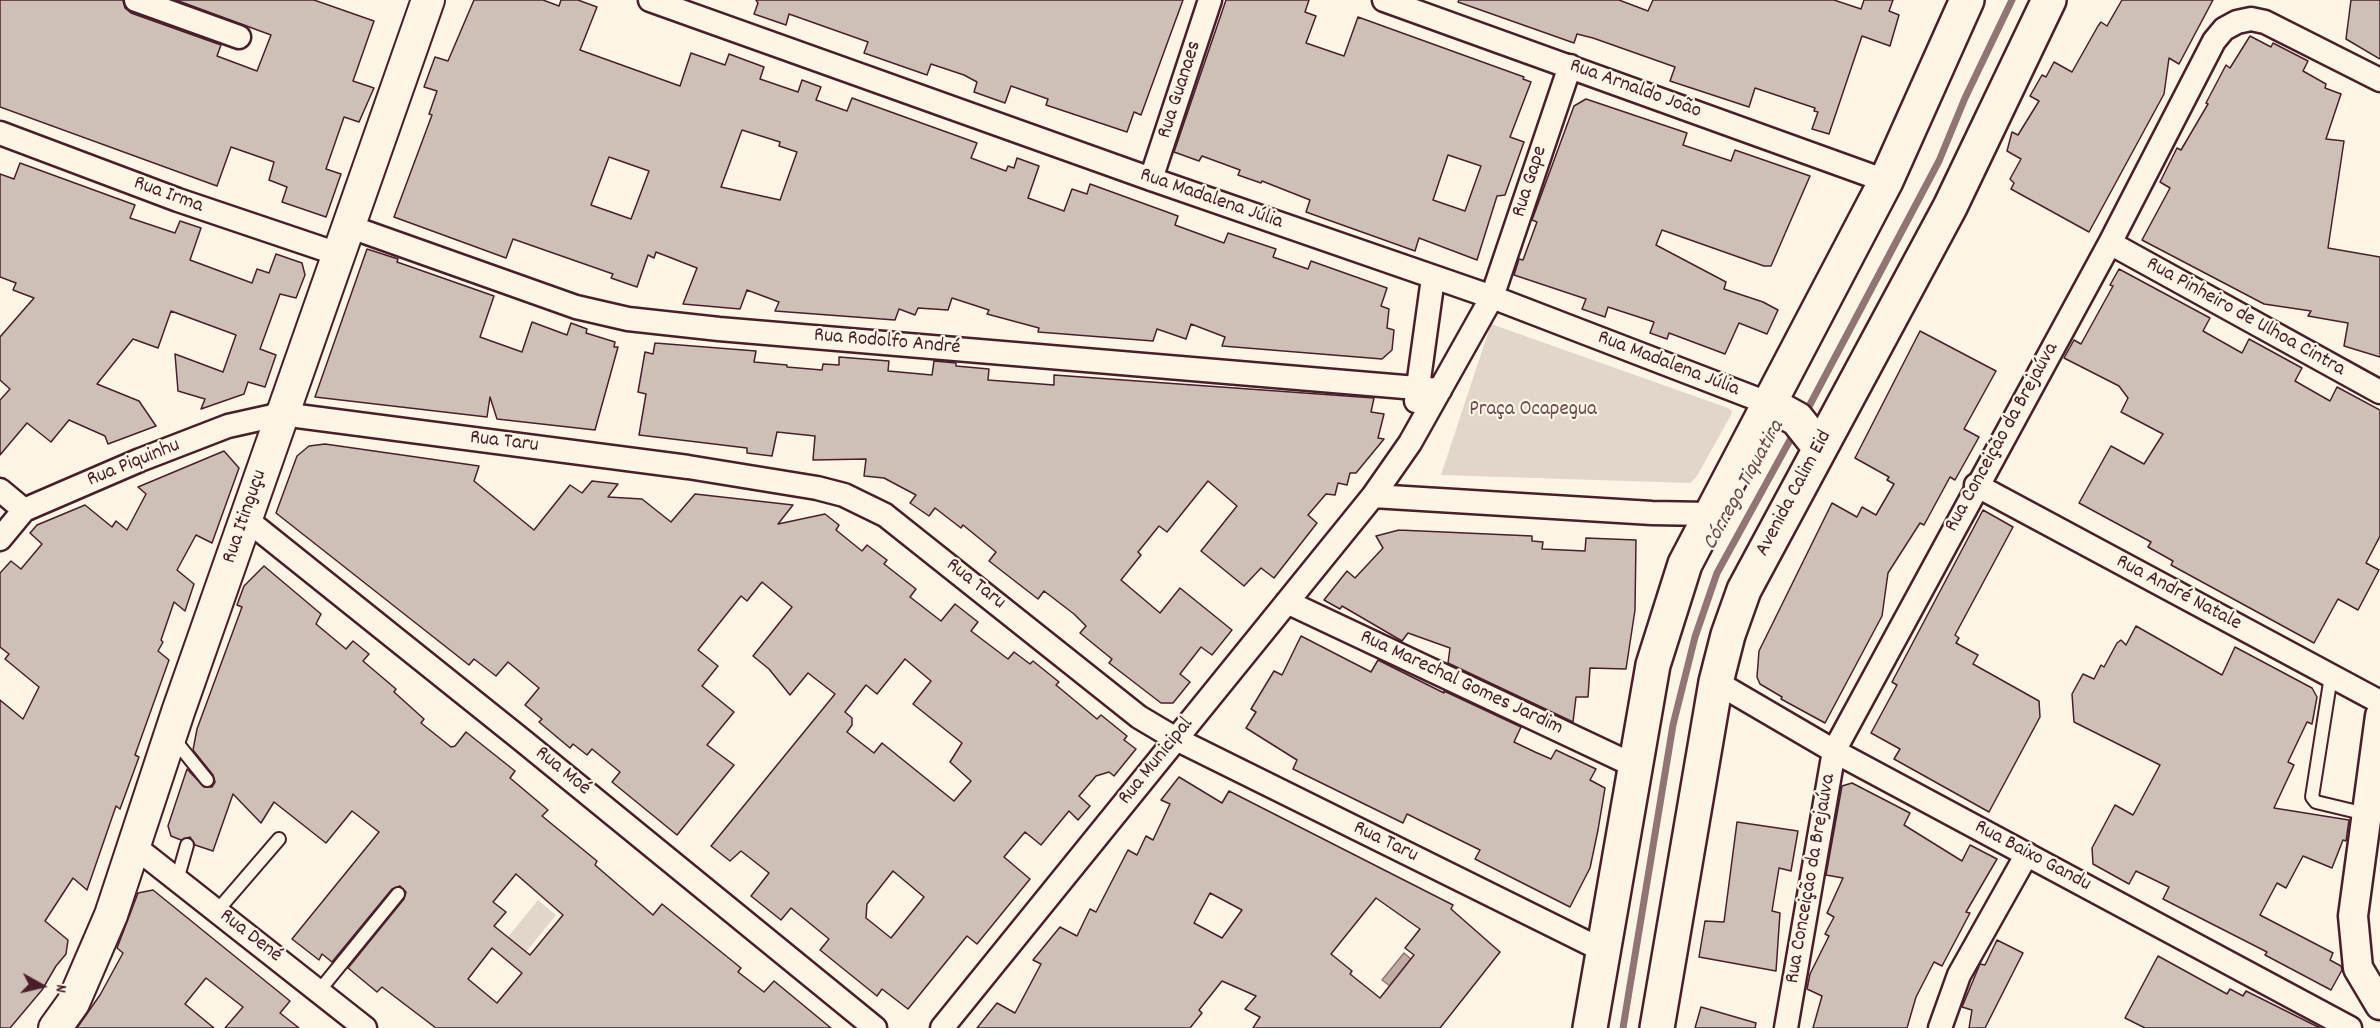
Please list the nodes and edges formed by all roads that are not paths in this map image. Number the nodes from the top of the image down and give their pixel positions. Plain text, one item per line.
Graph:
1 (136, 0) edge
2 (427, 0) edge
3 (650, 0) edge
4 (1210, 0) edge
5 (1384, 0) edge
6 (1967, 0) edge
7 (2049, 0) edge
8 (239, 37) dead end
9 (1570, 66) junction
10 (2380, 80) edge
11 (0, 133) edge
12 (1150, 179) junction
13 (1886, 181) junction
14 (343, 240) junction
15 (2110, 243) junction
16 (1433, 278) junction
17 (1492, 297) junction
18 (1429, 389) junction
19 (2380, 393) edge
20 (282, 414) junction
21 (1795, 423) junction
22 (1976, 485) junction
23 (0, 490) edge
24 (1373, 496) junction
25 (24, 510) junction
26 (1709, 514) junction
27 (246, 519) junction
28 (0, 539) edge
29 (1287, 602) junction
30 (2331, 676) junction
31 (1716, 682) junction
32 (2380, 702) edge
33 (2380, 716) edge
34 (170, 735) junction
35 (1176, 739) junction
36 (1834, 751) junction
37 (1635, 766) junction
38 (207, 780) dead end
39 (2366, 814) junction
40 (279, 839) dead end
41 (187, 845) dead end
42 (134, 846) junction
43 (2380, 846) edge
44 (2027, 854) junction
45 (177, 880) junction
46 (398, 894) dead end
47 (217, 911) junction
48 (1602, 950) junction
49 (319, 991) junction
50 (2380, 1005) edge
51 (55, 1028) edge
52 (365, 1028) edge
53 (875, 1028) edge
54 (942, 1028) edge
55 (1590, 1028) edge
56 (1657, 1028) edge
57 (1786, 1028) edge
58 (1940, 1028) edge
59 (2350, 1028) edge

1 - 8 street
2 - 14 main road, Rua Itinguçu
3 - 12 street, Rua Madalena Júlia
4 - 12 street, Rua Guanaes
5 - 9 street, Rua Arnaldo João
6 - 13 main road, Avenida Calim Eid
7 - 21 main road, Avenida Calim Eid
9 - 13 street, Rua Arnaldo João
9 - 17 street, Rua Gape
10 - 15 street, Rua Conceição da Brejaúva
11 - 14 street, Rua Irma
12 - 16 street, Rua Madalena Júlia
13 - 21 main road, Avenida Calim Eid
14 - 18 street, Rua Rodolfo André
14 - 20 main road, Rua Itinguçu
15 - 19 street, Rua Pinheiro de Ulhoa Cintra
15 - 22 street, Rua Conceição da Brejaúva
16 - 17 street, Rua Madalena Júlia
16 - 18 street
17 - 18 street
17 - 21 street, Rua Madalena Júlia
18 - 24 street
20 - 25 street, Rua Piquinhu
20 - 27 main road, Rua Itinguçu
20 - 35 street, Rua Taru
21 - 26 main road, Avenida Calim Eid
21 - 31 main road, Avenida Calim Eid
22 - 30 street, Rua André Natale
22 - 36 street, Rua Conceição da Brejaúva
23 - 25 street
24 - 26 street
24 - 29 street, Rua Municipal
25 - 28 street, Rua Piquinhu
26 - 37 main road, Avenida Calim Eid
27 - 34 main road, Rua Itinguçu
27 - 53 street, Rua Moé
29 - 35 street, Rua Municipal
29 - 37 street, Rua Marechal Gomes Jardim
30 - 32 street, Rua André Natale
30 - 39 lane
31 - 36 street, Rua Baixo Gandu
31 - 56 main road, Avenida Calim Eid
33 - 39 street
34 - 38 lane
34 - 42 main road, Rua Itinguçu
35 - 48 street, Rua Taru
35 - 54 street, Rua Municipal
36 - 44 street, Rua Baixo Gandu
36 - 57 street, Rua Conceição da Brejaúva
37 - 48 main road, Avenida Calim Eid
39 - 50 street
40 - 47 lane
41 - 45 lane
42 - 45 street, Rua Dené
42 - 51 main road, Rua Itinguçu
43 - 50 street
44 - 58 street
44 - 59 street, Rua Baixo Gandu
45 - 47 street, Rua Dené
46 - 49 lane
47 - 49 street, Rua Dené
48 - 55 main road, Avenida Calim Eid
49 - 52 street, Rua Dené

